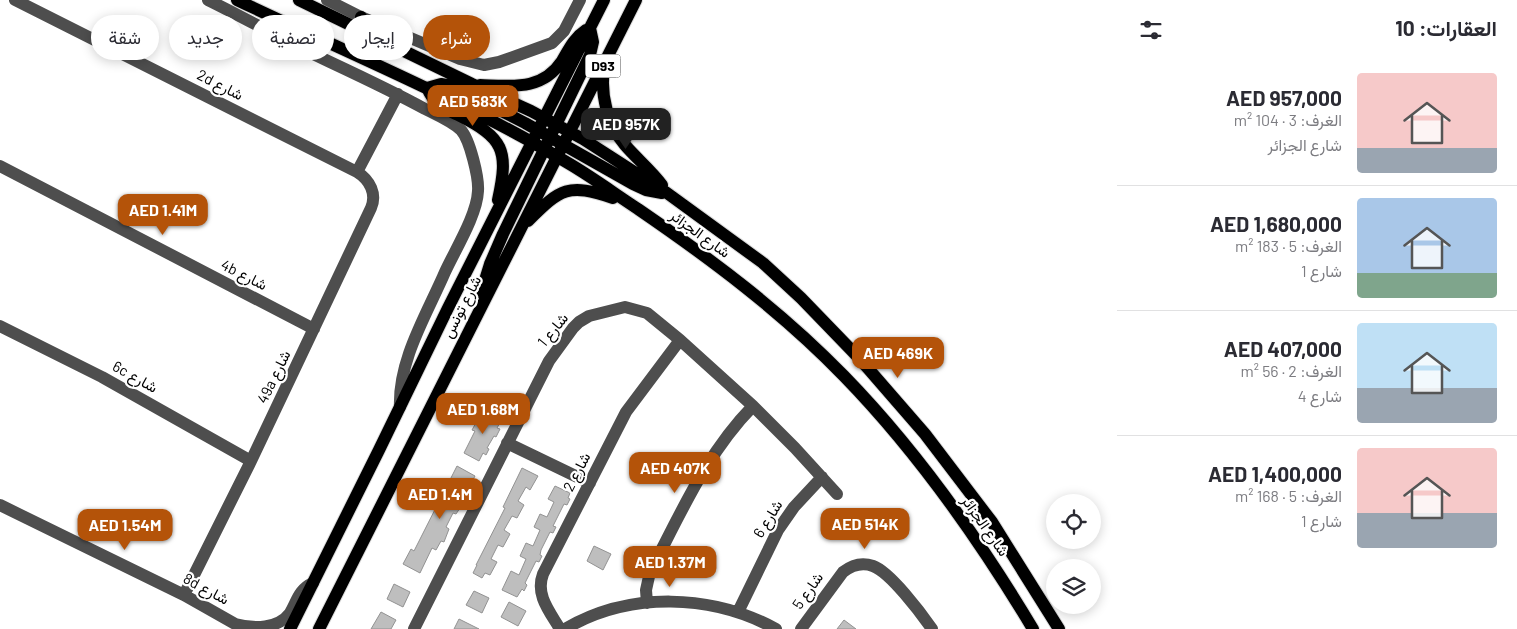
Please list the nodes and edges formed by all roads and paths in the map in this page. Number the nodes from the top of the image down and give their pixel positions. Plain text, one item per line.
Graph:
1 (15, 0) edge
2 (208, 0) edge
3 (237, 0) edge
4 (299, 0) edge
5 (580, 0) edge
6 (604, 0) edge
7 (636, 0) edge
8 (330, 1) edge
9 (358, 15) edge
10 (344, 23) edge
11 (590, 28) junction
12 (413, 39) edge
13 (413, 56) edge
14 (605, 62) junction
15 (472, 84) junction
16 (427, 88) junction
17 (398, 94) junction
18 (550, 121) junction
19 (570, 132) junction
20 (544, 133) junction
21 (532, 143) junction
22 (563, 144) junction
23 (544, 149) junction
24 (557, 157) junction
25 (0, 166) edge
26 (357, 172) junction
27 (667, 193) junction
28 (628, 202) junction
29 (494, 219) junction
30 (520, 229) junction
31 (475, 317) junction
32 (0, 326) edge
33 (314, 329) junction
34 (680, 340) junction
35 (753, 406) junction
36 (400, 407) junction
37 (507, 443) junction
38 (251, 461) junction
39 (822, 478) junction
40 (590, 483) junction
41 (837, 494) dead end
42 (0, 505) edge
43 (313, 583) junction
44 (184, 595) junction
45 (646, 603) junction
46 (738, 612) junction
47 (239, 626) edge
48 (290, 629) edge
49 (319, 629) edge
50 (414, 629) edge
51 (560, 629) edge
52 (566, 629) edge
53 (776, 629) edge
54 (801, 629) edge
55 (932, 629) edge
56 (1033, 629) edge
57 (1059, 629) edge

1 - 26 street, 2d شارع
2 - 17 street
3 - 16 main road, شارع الجزائر
4 - 10 main road, شارع الجزائر
5 - 12 street
6 - 11 main road
7 - 14 main road, شارع تونس / D93
8 - 9 street
11 - 15 main road
11 - 18 main road
13 - 15 main road, شارع الجزائر
14 - 19 main road, شارع تونس / D93
14 - 27 main road
15 - 18 main road, شارع الجزائر
16 - 20 main road
16 - 21 main road, شارع الجزائر
16 - 29 main road
17 - 26 street
17 - 36 street
18 - 19 main road, شارع الجزائر
18 - 20 main road
19 - 22 main road, شارع تونس / D93
19 - 27 main road, شارع الجزائر
20 - 21 main road, شارع تونس
20 - 22 main road
20 - 23 main road
21 - 23 main road, شارع الجزائر
21 - 29 main road, شارع تونس
22 - 24 main road, شارع تونس / D93
22 - 27 main road
23 - 24 main road, شارع الجزائر
23 - 31 main road
24 - 28 main road, شارع الجزائر
24 - 30 main road, شارع تونس / D93
25 - 33 street, 4b شارع
26 - 33 street, 49a شارع
27 - 57 main road, شارع الجزائر
28 - 30 main road
28 - 56 main road, شارع الجزائر
29 - 36 main road, شارع تونس
30 - 31 main road, شارع تونس / D93
31 - 49 main road, شارع تونس / D93
32 - 38 street, 6c شارع
33 - 38 street, 49a شارع
34 - 35 street, شارع 1
34 - 37 street, شارع 1
34 - 40 street, شارع 2
35 - 39 street, شارع 1
35 - 45 street
36 - 43 main road, شارع تونس
37 - 40 street
37 - 50 street, شارع 1
38 - 44 street, 49a شارع
39 - 41 street, شارع 1
39 - 46 street, شارع 6
40 - 51 street, شارع 2
42 - 44 street, 8d شارع
43 - 47 street, 8d شارع
43 - 48 main road, شارع تونس
44 - 47 street, 8d شارع
45 - 46 street
45 - 52 street
46 - 53 street
54 - 55 street, شارع 5

